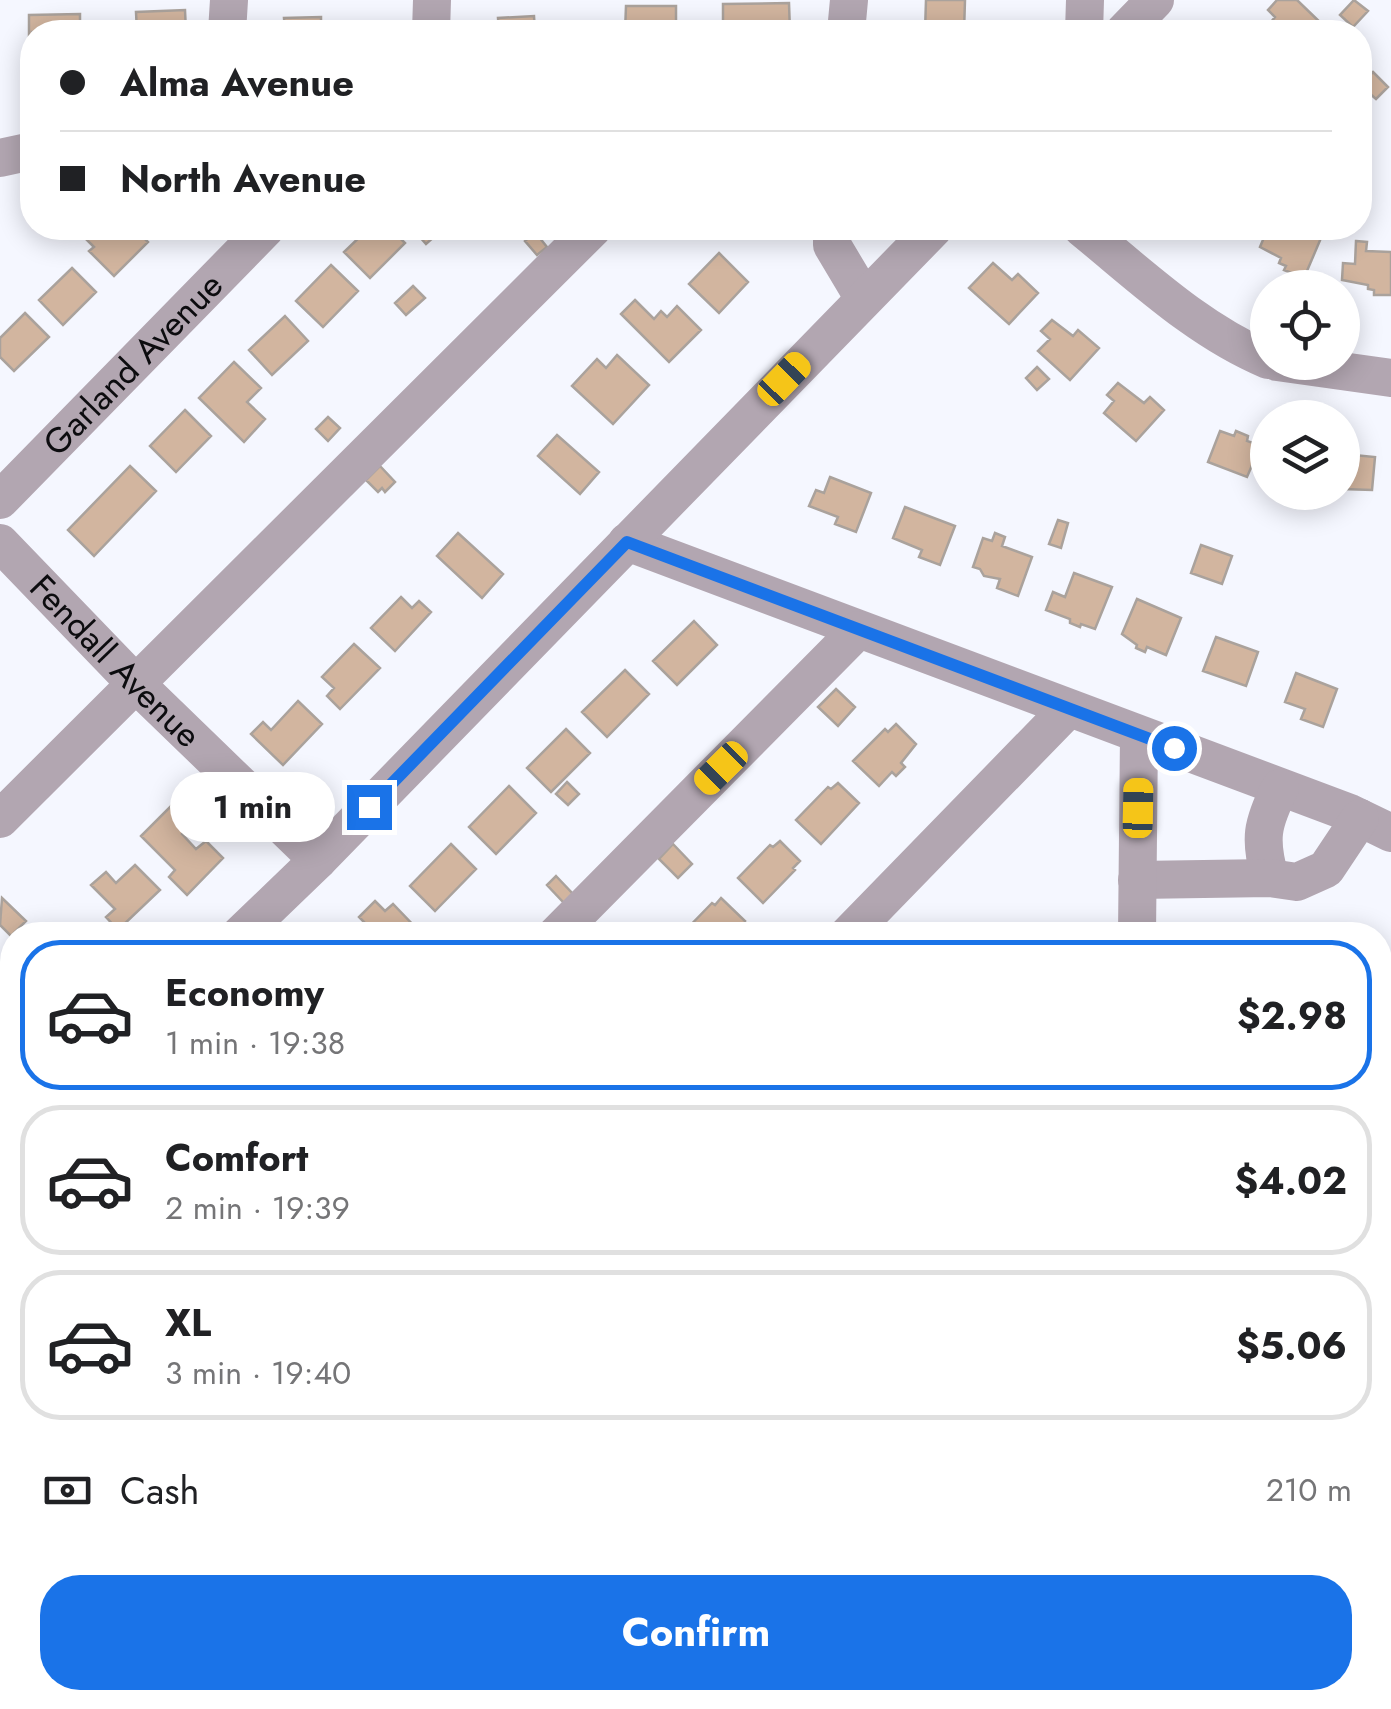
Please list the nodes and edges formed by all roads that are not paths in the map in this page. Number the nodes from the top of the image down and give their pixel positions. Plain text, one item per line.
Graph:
1 (1155, 0) edge
2 (1136, 20) edge
3 (254, 240) edge
4 (581, 240) edge
5 (832, 240) edge
6 (922, 240) edge
7 (1097, 240) edge
8 (863, 298) junction
9 (1250, 352) edge
10 (1360, 374) edge
11 (1391, 378) edge
12 (0, 500) edge
13 (627, 542) junction
14 (0, 543) edge
15 (858, 630) junction
16 (135, 684) junction
17 (1068, 709) junction
18 (1139, 735) junction
19 (1280, 788) junction
20 (0, 819) edge
21 (1375, 826) edge
22 (318, 860) junction
23 (1270, 878) junction
24 (1138, 880) junction
25 (254, 922) edge
26 (569, 922) edge
27 (863, 922) edge
28 (1137, 922) edge

1 - 2 street
3 - 12 street, Garland Avenue
4 - 16 street
5 - 8 street
6 - 8 street
7 - 9 street
8 - 13 street
10 - 11 street
13 - 15 street
13 - 22 street
14 - 16 street, Fendall Avenue
15 - 17 street
15 - 26 street
16 - 20 street
16 - 22 street, Fendall Avenue
17 - 18 street
17 - 27 street
18 - 19 street
18 - 24 street
19 - 21 street
19 - 23 street
21 - 23 street
22 - 25 street
23 - 24 street
24 - 28 street

